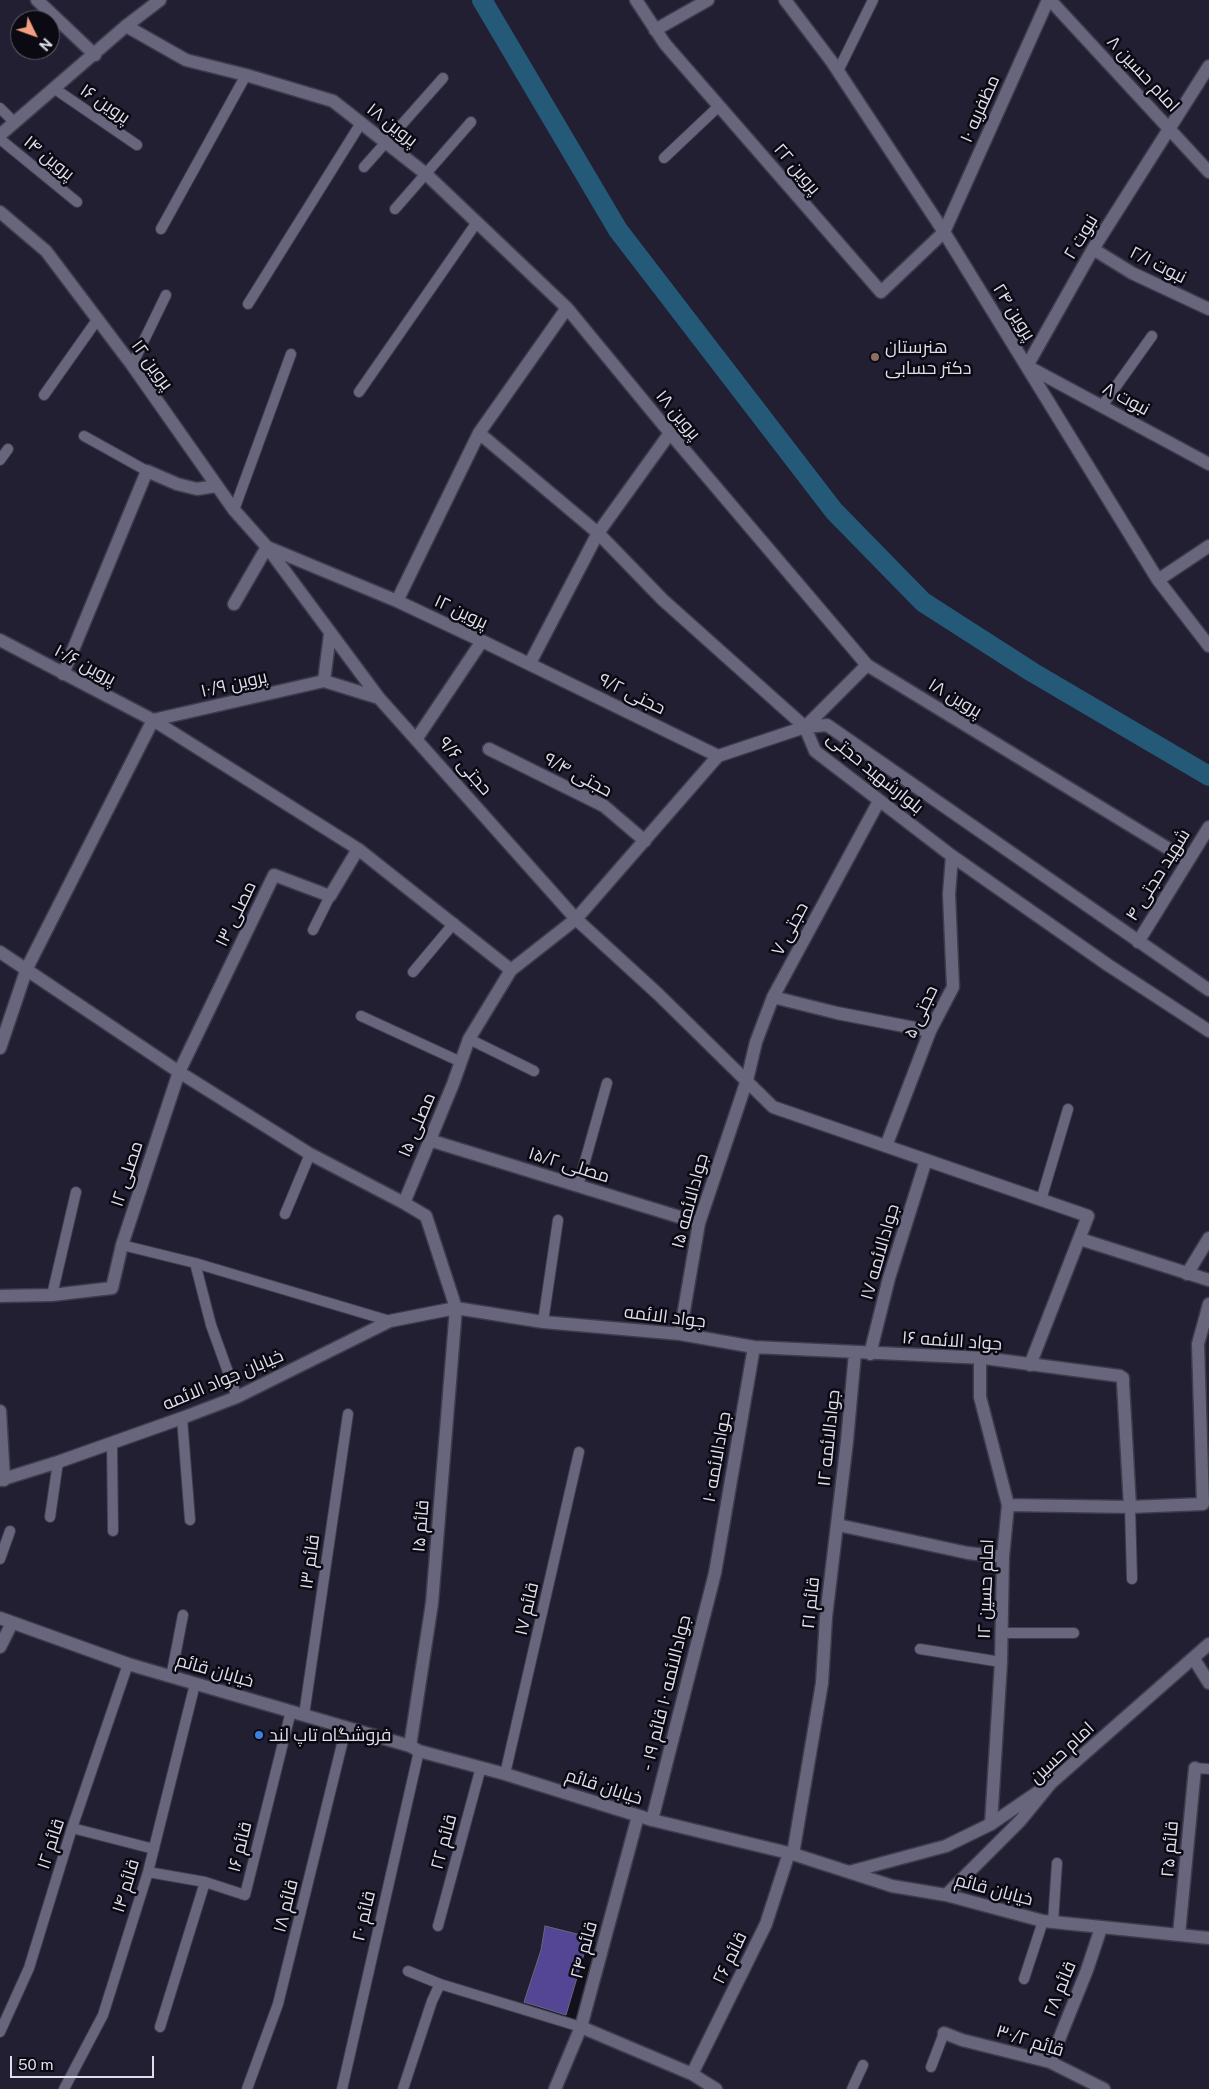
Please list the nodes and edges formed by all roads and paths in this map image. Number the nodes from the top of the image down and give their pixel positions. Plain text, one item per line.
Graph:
1 (36, 0) edge
2 (160, 0) edge
3 (636, 0) edge
4 (708, 0) edge
5 (785, 0) edge
6 (873, 0) edge
7 (1049, 0) edge
8 (126, 26) junction
9 (655, 30) junction
10 (95, 55) junction
11 (1209, 66) edge
12 (838, 71) junction
13 (246, 75) junction
14 (443, 78) dead end
15 (55, 89) junction
16 (719, 106) junction
17 (0, 108) edge
18 (14, 122) junction
19 (470, 122) dead end
20 (361, 123) junction
21 (1170, 128) junction
22 (0, 135) edge
23 (0, 139) edge
24 (386, 142) junction
25 (137, 145) dead end
26 (664, 158) dead end
27 (364, 167) dead end
28 (1209, 172) edge
29 (426, 174) junction
30 (77, 202) dead end
31 (395, 209) dead end
32 (0, 212) edge
33 (477, 222) junction
34 (161, 229) dead end
35 (944, 232) junction
36 (1093, 249) junction
37 (166, 296) dead end
38 (248, 304) dead end
39 (567, 308) junction
40 (1209, 309) edge
41 (97, 320) junction
42 (1152, 336) dead end
43 (290, 354) dead end
44 (132, 365) junction
45 (1027, 366) junction
46 (359, 392) dead end
47 (44, 395) dead end
48 (1102, 406) junction
49 (479, 433) junction
50 (670, 433) junction
51 (84, 436) dead end
52 (8, 449) dead end
53 (0, 460) edge
54 (1209, 464) edge
55 (147, 472) junction
56 (216, 486) junction
57 (234, 510) junction
58 (598, 533) junction
59 (1209, 546) edge
60 (267, 547) junction
61 (1158, 580) junction
62 (397, 601) junction
63 (234, 604) dead end
64 (330, 634) junction
65 (0, 640) edge
66 (482, 641) junction
67 (1209, 646) edge
68 (530, 663) junction
69 (867, 665) junction
70 (63, 674) junction
71 (324, 681) junction
72 (379, 698) junction
73 (153, 720) junction
74 (805, 727) junction
75 (417, 738) junction
76 (489, 749) dead end
77 (718, 756) junction
78 (879, 801) junction
79 (1209, 827) edge
80 (645, 841) junction
81 (358, 849) junction
82 (952, 856) junction
83 (1187, 860) junction
84 (330, 896) junction
85 (576, 919) junction
86 (454, 923) junction
87 (313, 930) dead end
88 (1138, 942) junction
89 (0, 952) edge
90 (27, 968) junction
91 (511, 970) junction
92 (413, 972) dead end
93 (1209, 990) edge
94 (773, 997) junction
95 (361, 1016) dead end
96 (930, 1031) junction
97 (1209, 1031) edge
98 (469, 1039) junction
99 (0, 1048) edge
100 (461, 1062) junction
101 (534, 1071) dead end
102 (179, 1072) junction
103 (746, 1080) junction
104 (607, 1083) dead end
105 (1068, 1110) dead end
106 (429, 1140) junction
107 (886, 1146) junction
108 (310, 1154) junction
109 (926, 1160) junction
110 (578, 1186) junction
111 (76, 1192) dead end
112 (1041, 1200) junction
113 (404, 1202) junction
114 (285, 1214) dead end
115 (558, 1220) dead end
116 (699, 1223) junction
117 (1209, 1238) edge
118 (1080, 1239) junction
119 (122, 1245) junction
120 (195, 1263) junction
121 (1187, 1274) junction
122 (1209, 1280) edge
123 (0, 1296) edge
124 (52, 1296) junction
125 (1209, 1304) edge
126 (456, 1308) junction
127 (390, 1321) junction
128 (543, 1322) junction
129 (680, 1334) junction
130 (754, 1347) junction
131 (855, 1353) junction
132 (870, 1354) junction
133 (980, 1358) junction
134 (1030, 1365) junction
135 (237, 1397) junction
136 (0, 1411) edge
137 (348, 1414) dead end
138 (182, 1418) junction
139 (112, 1443) junction
140 (580, 1452) dead end
141 (58, 1462) junction
142 (2, 1480) edge
143 (1008, 1505) junction
144 (1130, 1507) junction
145 (50, 1517) dead end
146 (190, 1520) dead end
147 (838, 1525) junction
148 (10, 1531) dead end
149 (113, 1532) dead end
150 (1003, 1557) junction
151 (0, 1560) edge
152 (715, 1573) joint
153 (1132, 1579) dead end
154 (183, 1615) dead end
155 (6, 1620) edge
156 (1002, 1633) junction
157 (1074, 1634) dead end
158 (1209, 1645) edge
159 (0, 1647) edge
160 (920, 1649) dead end
161 (1194, 1659) junction
162 (1001, 1662) junction
163 (128, 1664) junction
164 (171, 1677) junction
165 (1209, 1683) edge
166 (195, 1684) junction
167 (290, 1711) junction
168 (304, 1715) junction
169 (346, 1728) junction
170 (414, 1749) junction
171 (481, 1767) junction
172 (1195, 1768) joint
173 (1209, 1769) edge
174 (506, 1774) junction
175 (1051, 1783) junction
176 (638, 1816) junction
177 (652, 1820) junction
178 (991, 1824) junction
179 (72, 1828) junction
180 (154, 1848) junction
181 (791, 1854) junction
182 (1057, 1863) dead end
183 (148, 1872) junction
184 (848, 1872) junction
185 (205, 1882) junction
186 (946, 1896) junction
187 (1048, 1922) junction
188 (438, 1926) dead end
189 (1101, 1928) junction
190 (1179, 1934) junction
191 (1209, 1938) edge
192 (408, 1971) dead end
193 (1024, 1979) dead end
194 (440, 1984) junction
195 (160, 2027) dead end
196 (581, 2027) junction
197 (0, 2032) edge
198 (944, 2033) joint
199 (1050, 2062) junction
200 (864, 2065) dead end
201 (932, 2067) dead end
202 (692, 2074) junction
203 (64, 2089) edge
204 (247, 2089) edge
205 (342, 2089) edge
206 (404, 2089) edge
207 (555, 2089) edge
208 (716, 2089) edge
209 (852, 2089) edge
210 (1104, 2089) edge

1 - 10 street
2 - 8 street
3 - 9 street, پروین ۲۲
4 - 9 street
5 - 12 street, پروین ۲۴
6 - 12 lane
7 - 21 street, امام حسین ۸
7 - 35 street, مظفریه ۱۰
8 - 10 street
8 - 13 street, پروین ۱۸
9 - 16 street, پروین ۲۲
10 - 15 street
11 - 21 street, نبوت ۲
12 - 35 street, پروین ۲۴
13 - 20 street, پروین ۱۸
13 - 34 lane
14 - 24 lane
15 - 18 street
15 - 25 lane, پروین ۱۶
16 - 26 lane
16 - 35 street, پروین ۲۲
17 - 18 lane
18 - 22 street
19 - 29 lane
20 - 24 street, پروین ۱۸
20 - 38 lane
21 - 28 street, امام حسین ۸
21 - 36 street, نبوت ۲
23 - 30 lane, پروین ۱۴
24 - 27 lane
24 - 29 street, پروین ۱۸
29 - 31 lane
29 - 33 street, پروین ۱۸
32 - 41 street, پروین ۱۲
33 - 39 street, پروین ۱۸
33 - 46 lane
35 - 45 street, پروین ۲۴
36 - 40 street, نبوت ۲/۱
36 - 45 street, نبوت ۲
37 - 44 lane
39 - 49 street
39 - 50 street, پروین ۱۸
41 - 44 street, پروین ۱۲
41 - 47 lane
42 - 48 lane
43 - 57 lane
44 - 56 street, پروین ۱۲
45 - 48 street, نبوت ۸
45 - 61 street, پروین ۲۴
48 - 54 street, نبوت ۸
49 - 58 street
49 - 62 street
50 - 58 street
50 - 69 street, پروین ۱۸
51 - 55 lane
52 - 53 lane
55 - 56 street
55 - 70 street
56 - 57 street, پروین ۱۲
57 - 60 street, پروین ۱۲
58 - 68 street
58 - 74 street
59 - 61 street
60 - 62 street, پروین ۱۲
60 - 63 street
60 - 64 street, پروین ۱۲
61 - 67 street, پروین ۲۴
62 - 66 street, پروین ۱۲
64 - 71 street
64 - 72 street, حجتی ۹/۶
65 - 70 street, پروین ۱۰/۶
66 - 68 street, پروین ۱۲
66 - 75 street
68 - 77 street, حجتی ۹/۲
69 - 74 street
69 - 83 street, پروین ۱۸
70 - 73 street, پروین ۱۰/۶
71 - 72 street
71 - 73 street, پروین ۱۰/۹
72 - 75 street, حجتی ۹/۶
73 - 81 street, پروین ۱۰/۶
73 - 90 street
74 - 77 street
74 - 78 street, بلوارشهید حجتی
74 - 88 street, بلوارشهید حجتی
75 - 85 street, حجتی ۹/۶
76 - 80 street, حجتی ۹/۴
77 - 80 street
78 - 82 street, بلوارشهید حجتی
78 - 94 street, حجتی ۷
79 - 83 street, شهید حجتی ۴
80 - 85 street
81 - 84 street
81 - 86 street, پروین ۱۰/۶
82 - 96 street, حجتی ۵
82 - 97 street, بلوارشهید حجتی
83 - 88 street, شهید حجتی ۴
84 - 87 lane
84 - 102 street, مصلی ۱۳
85 - 91 street
85 - 103 street, حجتی ۹/۶
86 - 91 street, پروین ۱۰/۶
86 - 92 lane
88 - 93 street, بلوارشهید حجتی
89 - 90 street
90 - 99 street
90 - 102 street
91 - 98 street, مصلی ۱۵
94 - 96 street
94 - 103 street, حجتی ۷
95 - 100 lane
96 - 107 street, حجتی ۵
98 - 100 street, مصلی ۱۵
98 - 101 lane
100 - 106 street, مصلی ۱۵
102 - 108 street
102 - 119 street, مصلی ۱۲
103 - 107 street, حجتی ۹/۶
103 - 116 street, جوادالائمه ۱۵
104 - 110 lane
105 - 112 lane
106 - 110 street, مصلی ۱۵/۲
106 - 113 street, مصلی ۱۵
107 - 109 street, حجتی ۹/۶
108 - 113 street
108 - 114 lane
109 - 112 street, حجتی ۹/۶
109 - 132 street, جوادالائمه ۱۷
110 - 116 street, مصلی ۱۵/۲
111 - 124 lane
112 - 118 street, حجتی ۹/۶
113 - 126 street
115 - 128 lane
116 - 129 street, جوادالائمه ۱۵
117 - 121 street
118 - 121 street
118 - 134 street
119 - 120 lane
119 - 124 street, مصلی ۱۲
120 - 127 lane
120 - 135 lane
121 - 122 street
123 - 124 street
125 - 144 street
126 - 127 street, خیابان جواد الائمه
126 - 128 street, جواد الائمه
126 - 170 street, قائم ۱۵
127 - 135 street, خیابان جواد الائمه
128 - 129 street, جواد الائمه
129 - 130 street, جواد الائمه
130 - 131 street, جواد الائمه
130 - 152 street, جوادالائمه ۱۰
131 - 132 street, جواد الائمه
131 - 147 street, قائم ۲۱
132 - 133 street, جواد الائمه ۱۶
133 - 134 street, جواد الائمه ۱۶
133 - 143 street, امام حسین ۱۲
134 - 144 street, جواد الائمه ۱۶
135 - 138 street, خیابان جواد الائمه
136 - 142 street
137 - 168 lane, قائم ۱۳
138 - 139 street, خیابان جواد الائمه
138 - 146 lane
139 - 141 street, خیابان جواد الائمه
139 - 149 lane
140 - 174 lane, قائم ۱۷
141 - 142 street, خیابان جواد الائمه
141 - 145 lane
143 - 144 street
143 - 150 street, امام حسین ۱۲
144 - 153 lane
147 - 150 street
147 - 181 street, قائم ۲۱
148 - 151 lane
150 - 156 street, امام حسین ۱۲
152 - 177 street, - جوادالائمه ۱۰ قائم ۱۹
154 - 164 lane
155 - 159 street
155 - 163 street, خیابان قائم
156 - 157 lane
156 - 162 street, امام حسین ۱۲
158 - 161 street, امام حسین
160 - 162 lane
161 - 165 street
161 - 175 street, امام حسین
162 - 178 street, امام حسین ۱۲
163 - 164 street, خیابان قائم
163 - 179 lane, قائم ۱۲
164 - 166 street, خیابان قائم
166 - 167 street, خیابان قائم
166 - 180 lane, قائم ۱۴
167 - 168 street, خیابان قائم
167 - 185 lane, قائم ۱۶
168 - 169 street, خیابان قائم
169 - 170 street, خیابان قائم
169 - 204 lane, قائم ۱۸
170 - 171 street, خیابان قائم
170 - 205 lane, قائم ۲۰
171 - 174 street, خیابان قائم
171 - 188 lane, قائم ۲۲
172 - 173 lane
172 - 190 street, قائم ۲۵
174 - 176 street, خیابان قائم
175 - 178 street
175 - 186 street, امام حسین
176 - 177 street, خیابان قائم
176 - 196 street, قائم ۲۴
177 - 181 street, خیابان قائم
178 - 184 street
179 - 180 lane
179 - 197 lane, قائم ۱۲
180 - 183 lane, قائم ۱۴
181 - 184 street, خیابان قائم
181 - 202 street, قائم ۲۶
182 - 187 lane
183 - 185 lane, قائم ۱۶
183 - 203 lane, قائم ۱۴
184 - 186 street, خیابان قائم
185 - 195 lane
186 - 187 street, خیابان قائم
187 - 189 street, خیابان قائم
187 - 193 lane
189 - 190 street, خیابان قائم
189 - 199 street, قائم ۲۸
190 - 191 street, خیابان قائم
192 - 194 lane
194 - 196 lane
194 - 206 lane
196 - 202 street
196 - 207 street, قائم ۲۴
198 - 199 street, قاِئم ۳۰/۲
198 - 201 lane
199 - 210 street, قاِئم ۳۰/۲
200 - 209 lane
202 - 208 street

